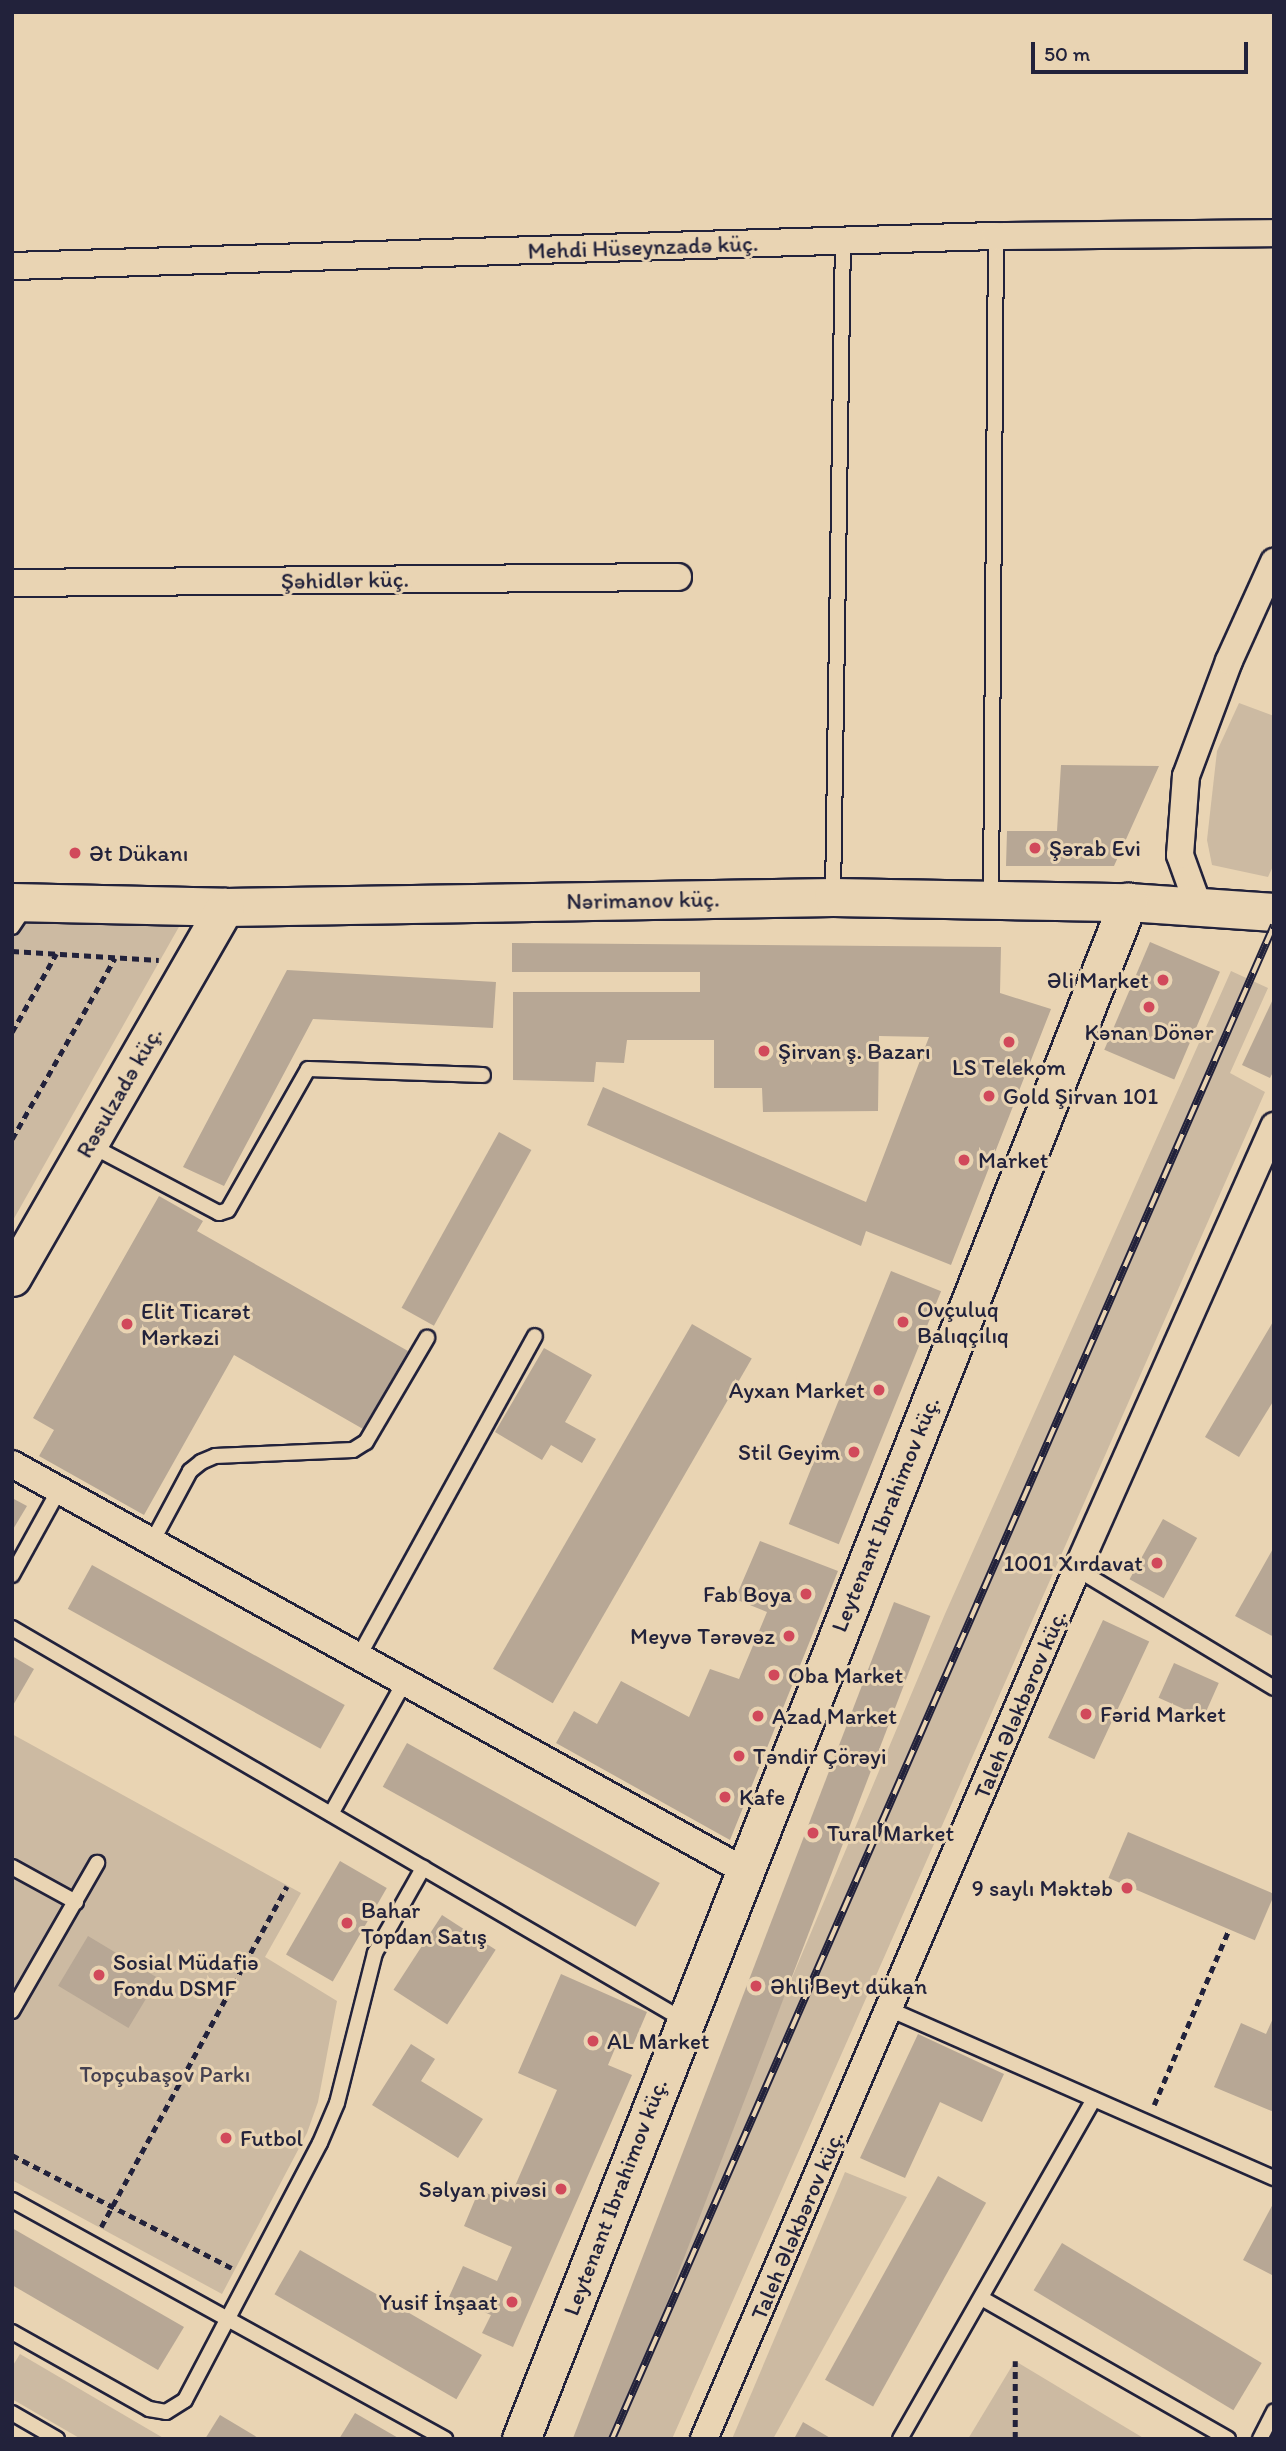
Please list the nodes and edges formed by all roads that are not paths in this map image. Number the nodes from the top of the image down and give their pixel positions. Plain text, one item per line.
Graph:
1 (1274, 233) edge
2 (996, 236) junction
3 (843, 241) junction
4 (12, 266) edge
5 (1274, 562) edge
6 (678, 577) dead end
7 (12, 583) edge
8 (833, 897) junction
9 (992, 898) junction
10 (1128, 902) junction
11 (1198, 905) junction
12 (225, 907) junction
13 (18, 911) edge
14 (1274, 912) edge
15 (483, 1075) dead end
16 (1274, 1126) edge
17 (89, 1144) junction
18 (12, 1277) edge
19 (535, 1336) dead end
20 (427, 1338) dead end
21 (12, 1464) edge
22 (59, 1490) junction
23 (152, 1542) junction
24 (1077, 1569) junction
25 (12, 1575) edge
26 (12, 1628) edge
27 (359, 1656) junction
28 (405, 1681) junction
29 (1273, 1686) edge
30 (331, 1814) junction
31 (97, 1863) dead end
32 (12, 1867) edge
33 (423, 1868) junction
34 (745, 1871) junction
35 (76, 1902) junction
36 (891, 2010) junction
37 (12, 2011) edge
38 (685, 2021) junction
39 (1094, 2099) junction
40 (1274, 2178) edge
41 (12, 2200) edge
42 (983, 2299) junction
43 (230, 2320) junction
44 (12, 2332) edge
45 (1274, 2411) edge
46 (12, 2413) edge
47 (57, 2439) edge
48 (445, 2439) edge
49 (521, 2439) edge
50 (704, 2439) edge
51 (900, 2439) edge
52 (1228, 2439) edge
53 (1260, 2439) edge

1 - 2 street, Mehdi Hüseynzadə küç.
2 - 3 street, Mehdi Hüseynzadə küç.
2 - 9 lane
3 - 4 street, Mehdi Hüseynzadə küç.
3 - 8 lane
5 - 11 street
6 - 7 street, Şəhidlər küç.
8 - 9 street, Nərimanov küç.
8 - 12 street, Nərimanov küç.
9 - 10 street, Nərimanov küç.
10 - 11 street, Nərimanov küç.
10 - 34 street, Leytenant Ibrahimov küç.
11 - 14 street, Nərimanov küç.
12 - 13 street, Nərimanov küç.
12 - 17 street, Rəsulzadə küç.
15 - 17 lane
16 - 24 street, Taleh Ələkbərov küç.
17 - 18 street, Rəsulzadə küç.
19 - 27 lane
20 - 23 lane
21 - 22 street
22 - 23 street
22 - 25 lane
23 - 27 street
24 - 29 lane
24 - 36 street, Taleh Ələkbərov küç.
26 - 30 lane
27 - 28 street
28 - 30 lane
28 - 34 street
30 - 33 lane
31 - 35 lane
32 - 35 lane
33 - 38 lane
33 - 43 lane
34 - 38 street, Leytenant Ibrahimov küç.
35 - 37 lane
36 - 39 lane
36 - 50 street, Taleh Ələkbərov küç.
38 - 49 street, Leytenant Ibrahimov küç.
39 - 40 lane
39 - 42 lane
41 - 43 lane
42 - 51 lane
42 - 52 lane
43 - 44 lane
43 - 48 lane
45 - 53 lane
46 - 47 lane

